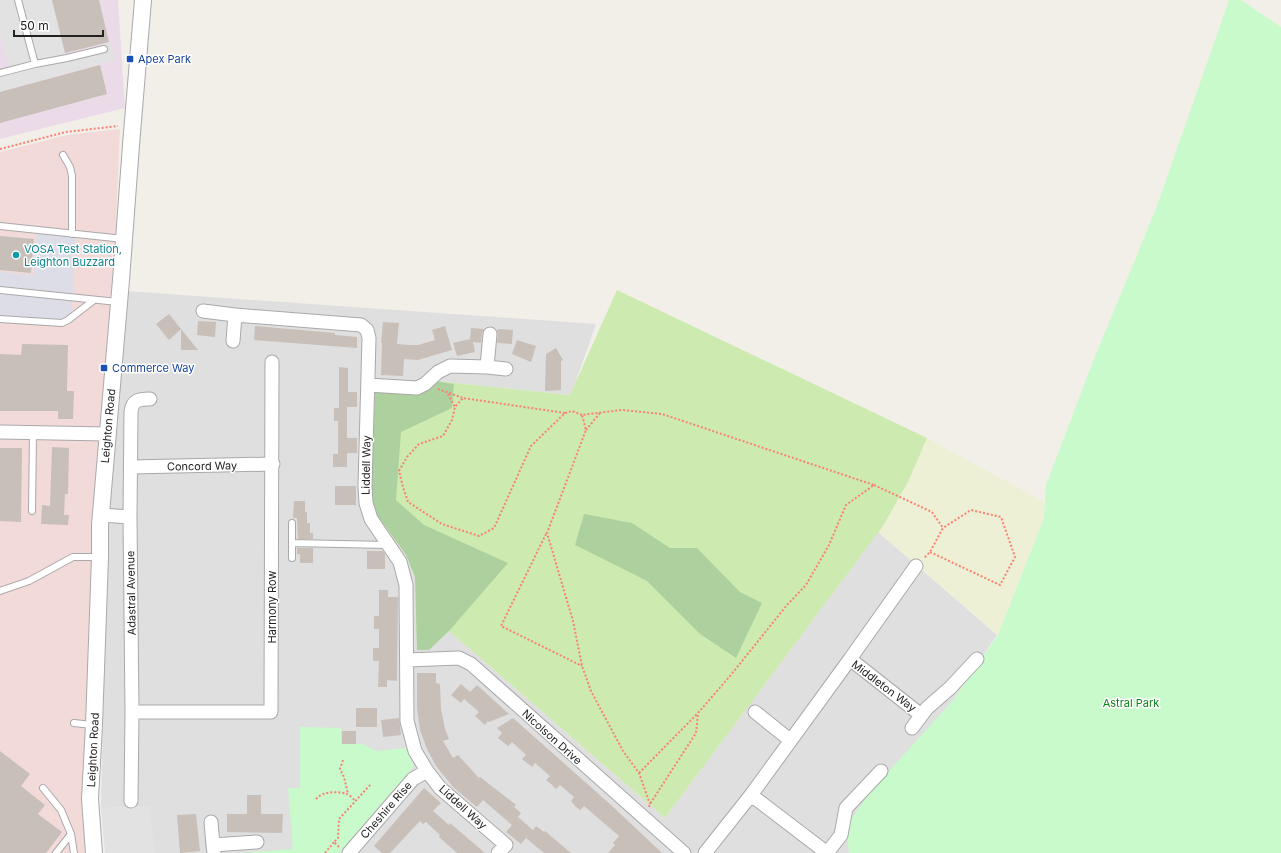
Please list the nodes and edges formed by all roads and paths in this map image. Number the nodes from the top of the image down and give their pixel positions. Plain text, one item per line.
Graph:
1 (18, 0) edge
2 (143, 0) edge
3 (104, 49) dead end
4 (35, 64) junction
5 (0, 74) edge
6 (119, 126) dead end
7 (0, 149) edge
8 (63, 155) dead end
9 (0, 226) edge
10 (72, 234) junction
11 (124, 239) junction
12 (0, 290) edge
13 (94, 300) junction
14 (119, 303) junction
15 (203, 311) dead end
16 (235, 315) junction
17 (0, 319) edge
18 (490, 334) dead end
19 (233, 341) dead end
20 (272, 362) dead end
21 (487, 367) junction
22 (506, 369) dead end
23 (425, 384) junction
24 (368, 385) junction
25 (448, 393) junction
26 (463, 398) junction
27 (150, 399) dead end
28 (454, 407) junction
29 (565, 413) junction
30 (600, 413) junction
31 (582, 414) junction
32 (586, 430) junction
33 (0, 432) edge
34 (33, 433) junction
35 (107, 434) junction
36 (273, 464) junction
37 (131, 467) junction
38 (874, 485) junction
39 (32, 511) dead end
40 (101, 515) junction
41 (130, 517) junction
42 (292, 523) dead end
43 (943, 528) junction
44 (547, 533) junction
45 (292, 543) junction
46 (389, 545) junction
47 (930, 552) junction
48 (100, 557) junction
49 (292, 558) dead end
50 (916, 566) joint
51 (0, 590) edge
52 (850, 659) junction
53 (977, 659) dead end
54 (407, 660) junction
55 (582, 666) junction
56 (132, 712) junction
57 (755, 712) dead end
58 (698, 713) junction
59 (921, 715) junction
60 (74, 722) dead end
61 (94, 725) junction
62 (912, 728) dead end
63 (790, 740) junction
64 (343, 760) dead end
65 (427, 771) junction
66 (881, 772) dead end
67 (639, 773) junction
68 (371, 784) dead end
69 (43, 788) dead end
70 (348, 794) junction
71 (751, 795) junction
72 (316, 799) dead end
73 (355, 800) junction
74 (131, 801) dead end
75 (211, 822) dead end
76 (70, 834) junction
77 (257, 842) dead end
78 (334, 842) junction
79 (213, 849) edge
80 (345, 850) edge
81 (679, 852) edge
82 (56, 853) edge
83 (74, 853) edge
84 (94, 853) edge
85 (325, 853) edge
86 (498, 853) edge
87 (705, 853) edge
88 (826, 853) edge

1 - 4 lane
2 - 11 street, Leighton Road
3 - 4 lane
4 - 5 lane
6 - 7 path
8 - 10 lane
9 - 10 lane
10 - 11 lane
11 - 14 street, Leighton Road
12 - 13 lane
13 - 14 lane
13 - 17 lane
14 - 35 street, Leighton Road
15 - 16 street
16 - 19 street
16 - 24 street, Liddell Way
18 - 21 street
20 - 36 street, Harmony Row
21 - 22 street
21 - 23 street
23 - 24 street
23 - 25 path
24 - 46 street, Liddell Way
25 - 26 path
25 - 28 path
26 - 28 path
26 - 29 path
27 - 37 street, Adastral Avenue
28 - 29 path
29 - 31 path
30 - 31 path
30 - 32 path
30 - 38 path
31 - 32 path
32 - 44 path
33 - 34 street
34 - 35 street
34 - 39 lane
35 - 40 street, Leighton Road
36 - 37 street, Concord Way
36 - 56 street, Harmony Row
37 - 41 street, Adastral Avenue
38 - 43 path
38 - 58 path
40 - 41 street
40 - 48 street, Leighton Road
41 - 56 street, Adastral Avenue
42 - 45 lane
43 - 47 path
43 - 47 path
44 - 55 path
44 - 55 path
45 - 46 lane
45 - 49 lane
46 - 54 street, Liddell Way
47 - 50 path
48 - 51 lane
48 - 61 street, Leighton Road
50 - 52 street
52 - 59 street, Middleton Way
52 - 63 street, Middleton Way
53 - 59 street
54 - 65 street, Liddell Way
54 - 81 street, Nicolson Drive
55 - 67 path
56 - 74 street, Adastral Avenue
57 - 63 street
58 - 67 path
58 - 67 path
59 - 62 street
60 - 61 lane
61 - 84 street, Leighton Road
63 - 71 street, Middleton Way
64 - 70 path
65 - 80 street, Cheshire Rise
65 - 86 street, Liddell Way
66 - 88 street
68 - 73 path
69 - 76 lane
70 - 72 path
70 - 73 path
71 - 87 street, Middleton Way
71 - 88 street
73 - 78 path
75 - 79 street
76 - 82 lane
76 - 83 lane
77 - 79 street
78 - 80 path
78 - 85 path

